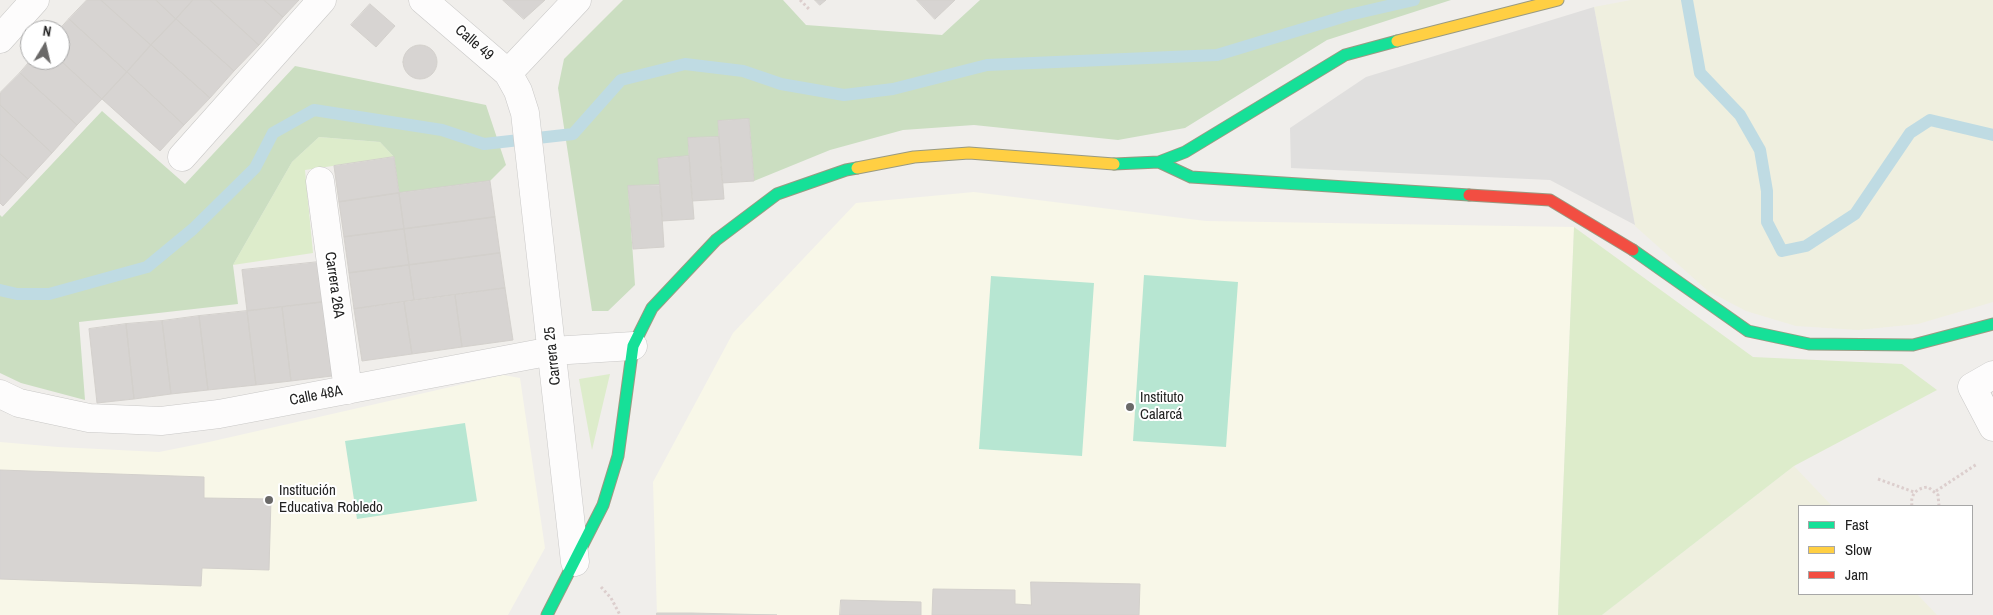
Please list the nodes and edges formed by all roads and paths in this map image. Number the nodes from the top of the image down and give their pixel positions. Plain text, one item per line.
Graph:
1 (35, 0) edge
2 (322, 0) edge
3 (424, 0) edge
4 (577, 0) edge
5 (800, 0) edge
6 (1558, 0) edge
7 (809, 9) dead end
8 (0, 39) edge
9 (517, 92) junction
10 (182, 157) dead end
11 (1159, 162) junction
12 (320, 181) dead end
13 (1993, 324) edge
14 (633, 346) junction
15 (552, 351) junction
16 (1993, 375) edge
17 (348, 390) junction
18 (0, 394) edge
19 (1993, 427) edge
20 (1977, 464) dead end
21 (1878, 479) dead end
22 (1936, 491) junction
23 (1914, 492) junction
24 (1912, 505) edge
25 (1939, 505) edge
26 (575, 562) junction
27 (547, 615) edge

1 - 8 street
2 - 10 street
3 - 9 street, Calle 49
4 - 9 street
5 - 7 path
6 - 11 street
9 - 15 street, Carrera 25
11 - 13 street
11 - 14 street
12 - 17 street, Carrera 26A
14 - 15 street, Calle 48A
14 - 26 street
15 - 17 street, Calle 48A
15 - 26 street, Carrera 25
16 - 19 street
17 - 18 street, Calle 48A
20 - 22 path
21 - 23 path
22 - 23 path
22 - 25 path
23 - 24 path
26 - 27 street

